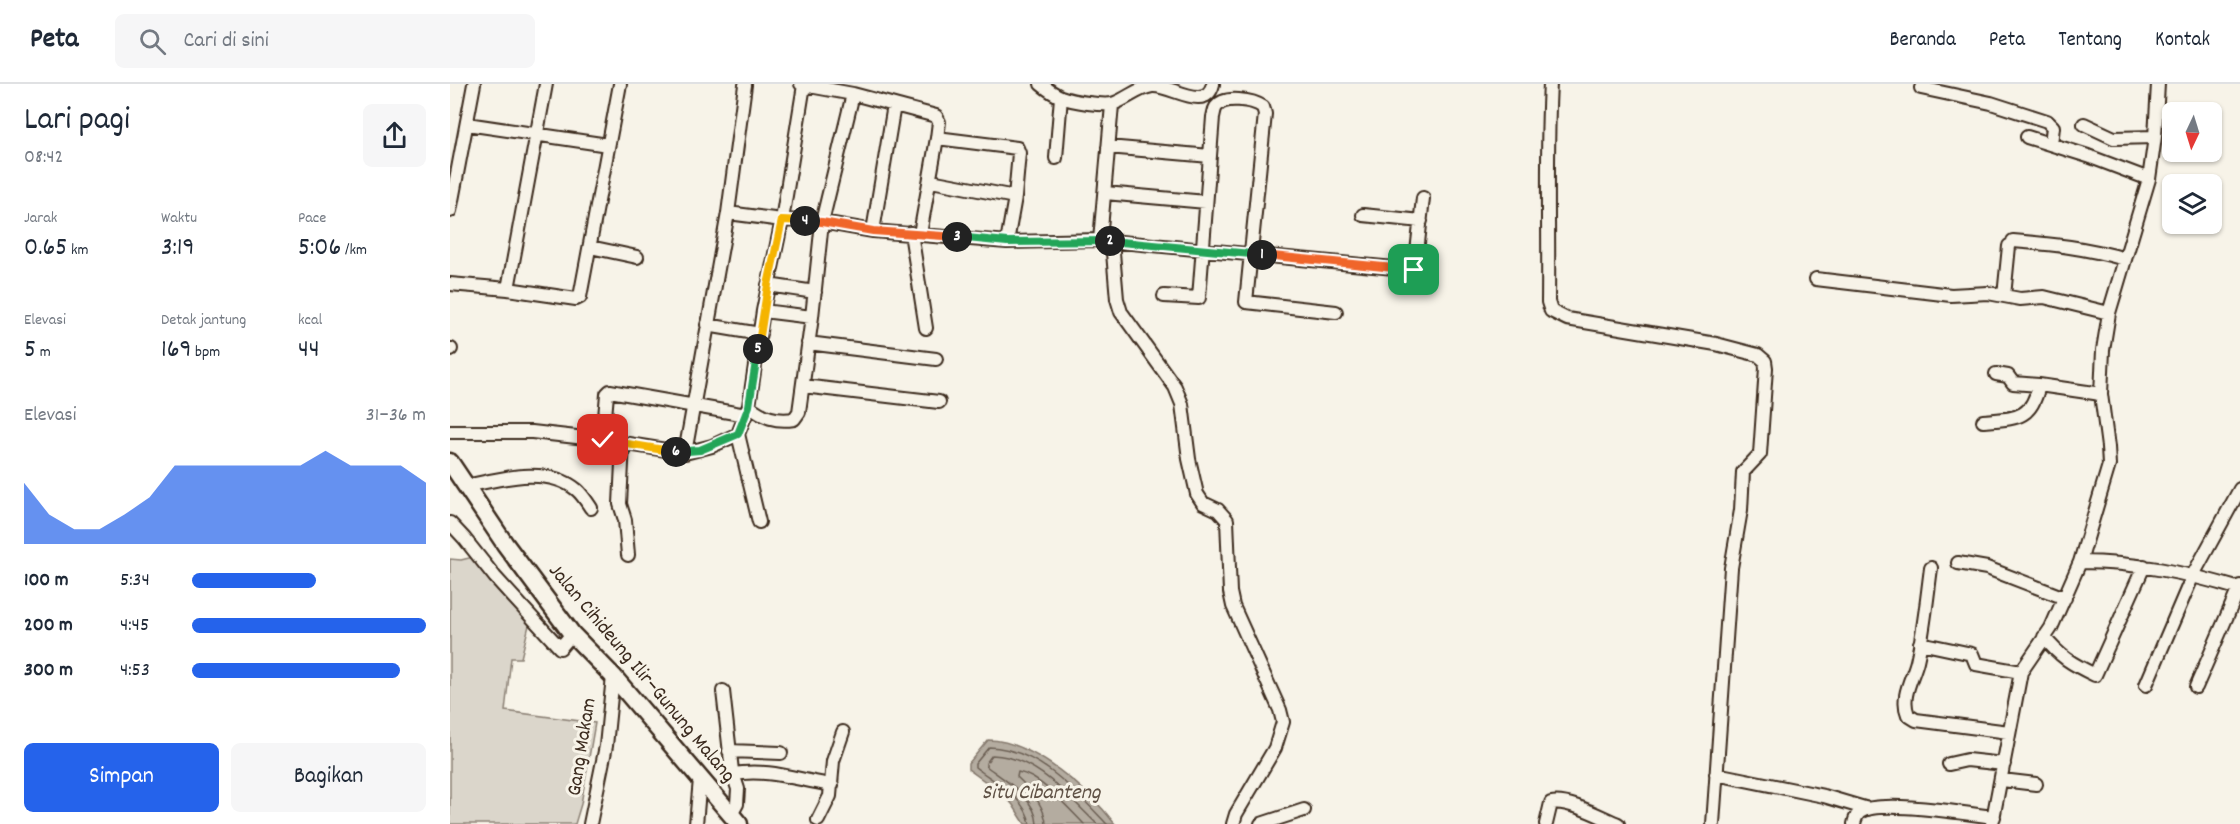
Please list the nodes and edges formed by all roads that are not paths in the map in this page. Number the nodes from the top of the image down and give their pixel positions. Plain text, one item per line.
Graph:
1 (474, 84) edge
2 (546, 84) edge
3 (620, 84) edge
4 (1041, 84) edge
5 (1213, 84) edge
6 (1550, 84) edge
7 (2158, 84) edge
8 (745, 85) edge
9 (802, 85) edge
10 (1921, 88) dead end
11 (853, 94) junction
12 (1061, 97) junction
13 (894, 105) junction
14 (1112, 105) junction
15 (467, 124) junction
16 (2084, 124) dead end
17 (536, 134) junction
18 (2027, 137) dead end
19 (2155, 137) junction
20 (938, 138) junction
21 (2050, 144) junction
22 (608, 145) junction
23 (1108, 147) junction
24 (1210, 156) junction
25 (1056, 158) dead end
26 (2149, 179) junction
27 (931, 181) junction
28 (1106, 193) junction
29 (1015, 197) junction
30 (1423, 198) dead end
31 (1206, 202) junction
32 (450, 211) edge
33 (728, 213) junction
34 (1363, 215) dead end
35 (782, 220) junction
36 (1421, 221) junction
37 (822, 222) junction
38 (873, 231) junction
39 (916, 234) junction
40 (1106, 241) junction
41 (1007, 242) junction
42 (590, 247) junction
43 (1202, 250) junction
44 (1250, 254) junction
45 (637, 256) dead end
46 (2125, 259) junction
47 (1816, 279) dead end
48 (450, 284) edge
49 (768, 285) junction
50 (508, 289) junction
51 (815, 292) junction
52 (1164, 296) dead end
53 (2004, 296) junction
54 (763, 310) junction
55 (1336, 312) dead end
56 (2109, 313) junction
57 (812, 317) junction
58 (707, 325) junction
59 (926, 328) dead end
60 (760, 334) junction
61 (808, 343) junction
62 (936, 359) dead end
63 (1996, 374) dead end
64 (2038, 385) junction
65 (802, 386) junction
66 (2101, 394) junction
67 (939, 402) dead end
68 (693, 407) junction
69 (747, 411) junction
70 (1983, 421) dead end
71 (450, 432) edge
72 (738, 434) junction
73 (603, 440) junction
74 (623, 443) junction
75 (685, 453) junction
76 (450, 462) edge
77 (466, 486) junction
78 (2240, 489) edge
79 (591, 508) dead end
80 (759, 522) dead end
81 (450, 523) edge
82 (628, 555) dead end
83 (1958, 562) dead end
84 (2080, 562) junction
85 (2144, 566) junction
86 (1931, 568) dead end
87 (2193, 575) junction
88 (2240, 588) edge
89 (2065, 598) junction
90 (572, 634) junction
91 (2044, 637) junction
92 (1920, 643) junction
93 (2021, 672) junction
94 (613, 676) junction
95 (2146, 685) dead end
96 (2196, 687) dead end
97 (723, 691) dead end
98 (843, 732) dead end
99 (2009, 732) junction
100 (729, 751) junction
101 (781, 753) dead end
102 (2004, 764) junction
103 (1949, 765) dead end
104 (733, 774) junction
105 (1716, 774) junction
106 (700, 779) junction
107 (2002, 780) junction
108 (2036, 784) dead end
109 (832, 785) junction
110 (1868, 809) junction
111 (1304, 810) dead end
112 (735, 819) edge
113 (818, 820) dead end
114 (1993, 820) edge
115 (590, 824) edge
116 (696, 824) edge
117 (1233, 824) edge
118 (1261, 824) edge
119 (1546, 824) edge
120 (1618, 824) edge
121 (1713, 824) edge
122 (1854, 824) edge

1 - 15 street
2 - 17 street
3 - 22 street
4 - 12 street
5 - 14 street
6 - 105 street
7 - 19 street
8 - 33 street
9 - 11 street
9 - 35 street
10 - 21 street
11 - 13 street
11 - 37 street
12 - 14 street
12 - 25 street
13 - 20 street
13 - 38 street
14 - 23 street
15 - 17 street
15 - 32 street
16 - 19 street
17 - 22 street
17 - 50 street
18 - 21 street
19 - 26 street
20 - 27 street
20 - 29 street
21 - 26 street
22 - 42 street
23 - 24 street
23 - 28 street
24 - 31 street
24 - 44 street
26 - 46 street
27 - 29 street
27 - 39 street
28 - 31 street
28 - 40 street
29 - 41 street
30 - 36 street
31 - 43 street
33 - 35 street
33 - 58 street
34 - 36 street
35 - 37 street
35 - 49 street
36 - 44 street
37 - 38 street
37 - 51 street
38 - 39 street
39 - 41 street
39 - 59 street
40 - 41 street
40 - 43 street
40 - 117 street
42 - 45 street
42 - 50 street
43 - 44 street
43 - 52 street
44 - 55 street
46 - 53 street
46 - 56 street
47 - 53 street
48 - 50 street
49 - 51 street
49 - 54 street
51 - 57 street
53 - 56 street
54 - 57 street
54 - 60 street
56 - 66 street
57 - 61 street
58 - 60 street
58 - 68 street
60 - 69 street
61 - 62 street
61 - 65 street
63 - 64 street
64 - 66 street
64 - 70 street
65 - 67 street
65 - 69 street
66 - 84 street
68 - 69 street
68 - 73 street
68 - 75 street
69 - 72 street
71 - 73 street
72 - 75 street
72 - 80 street
73 - 74 street
74 - 75 street
74 - 82 street
76 - 77 main road, Jalan Cihideung Ilir–Gunung Malang
77 - 79 street
77 - 90 main road, Jalan Cihideung Ilir–Gunung Malang
78 - 87 street
81 - 90 street
83 - 89 street
84 - 85 street
84 - 89 street
85 - 87 street
85 - 91 street
86 - 92 street
87 - 88 street
87 - 95 street
88 - 96 street
89 - 91 street
90 - 94 main road, Jalan Cihideung Ilir–Gunung Malang
91 - 93 street
92 - 93 street
92 - 99 street
93 - 99 street
94 - 106 main road, Jalan Cihideung Ilir–Gunung Malang
94 - 115 street, Gang Makam
97 - 100 street
98 - 109 street
99 - 102 street
100 - 101 street
100 - 104 street
102 - 103 street
102 - 107 street
104 - 109 street
104 - 112 street
105 - 110 street
105 - 121 street
106 - 112 main road, Jalan Cihideung Ilir–Gunung Malang
106 - 116 street
107 - 108 street
107 - 114 street
109 - 113 street
110 - 114 street
110 - 122 street
111 - 118 street
119 - 120 street

